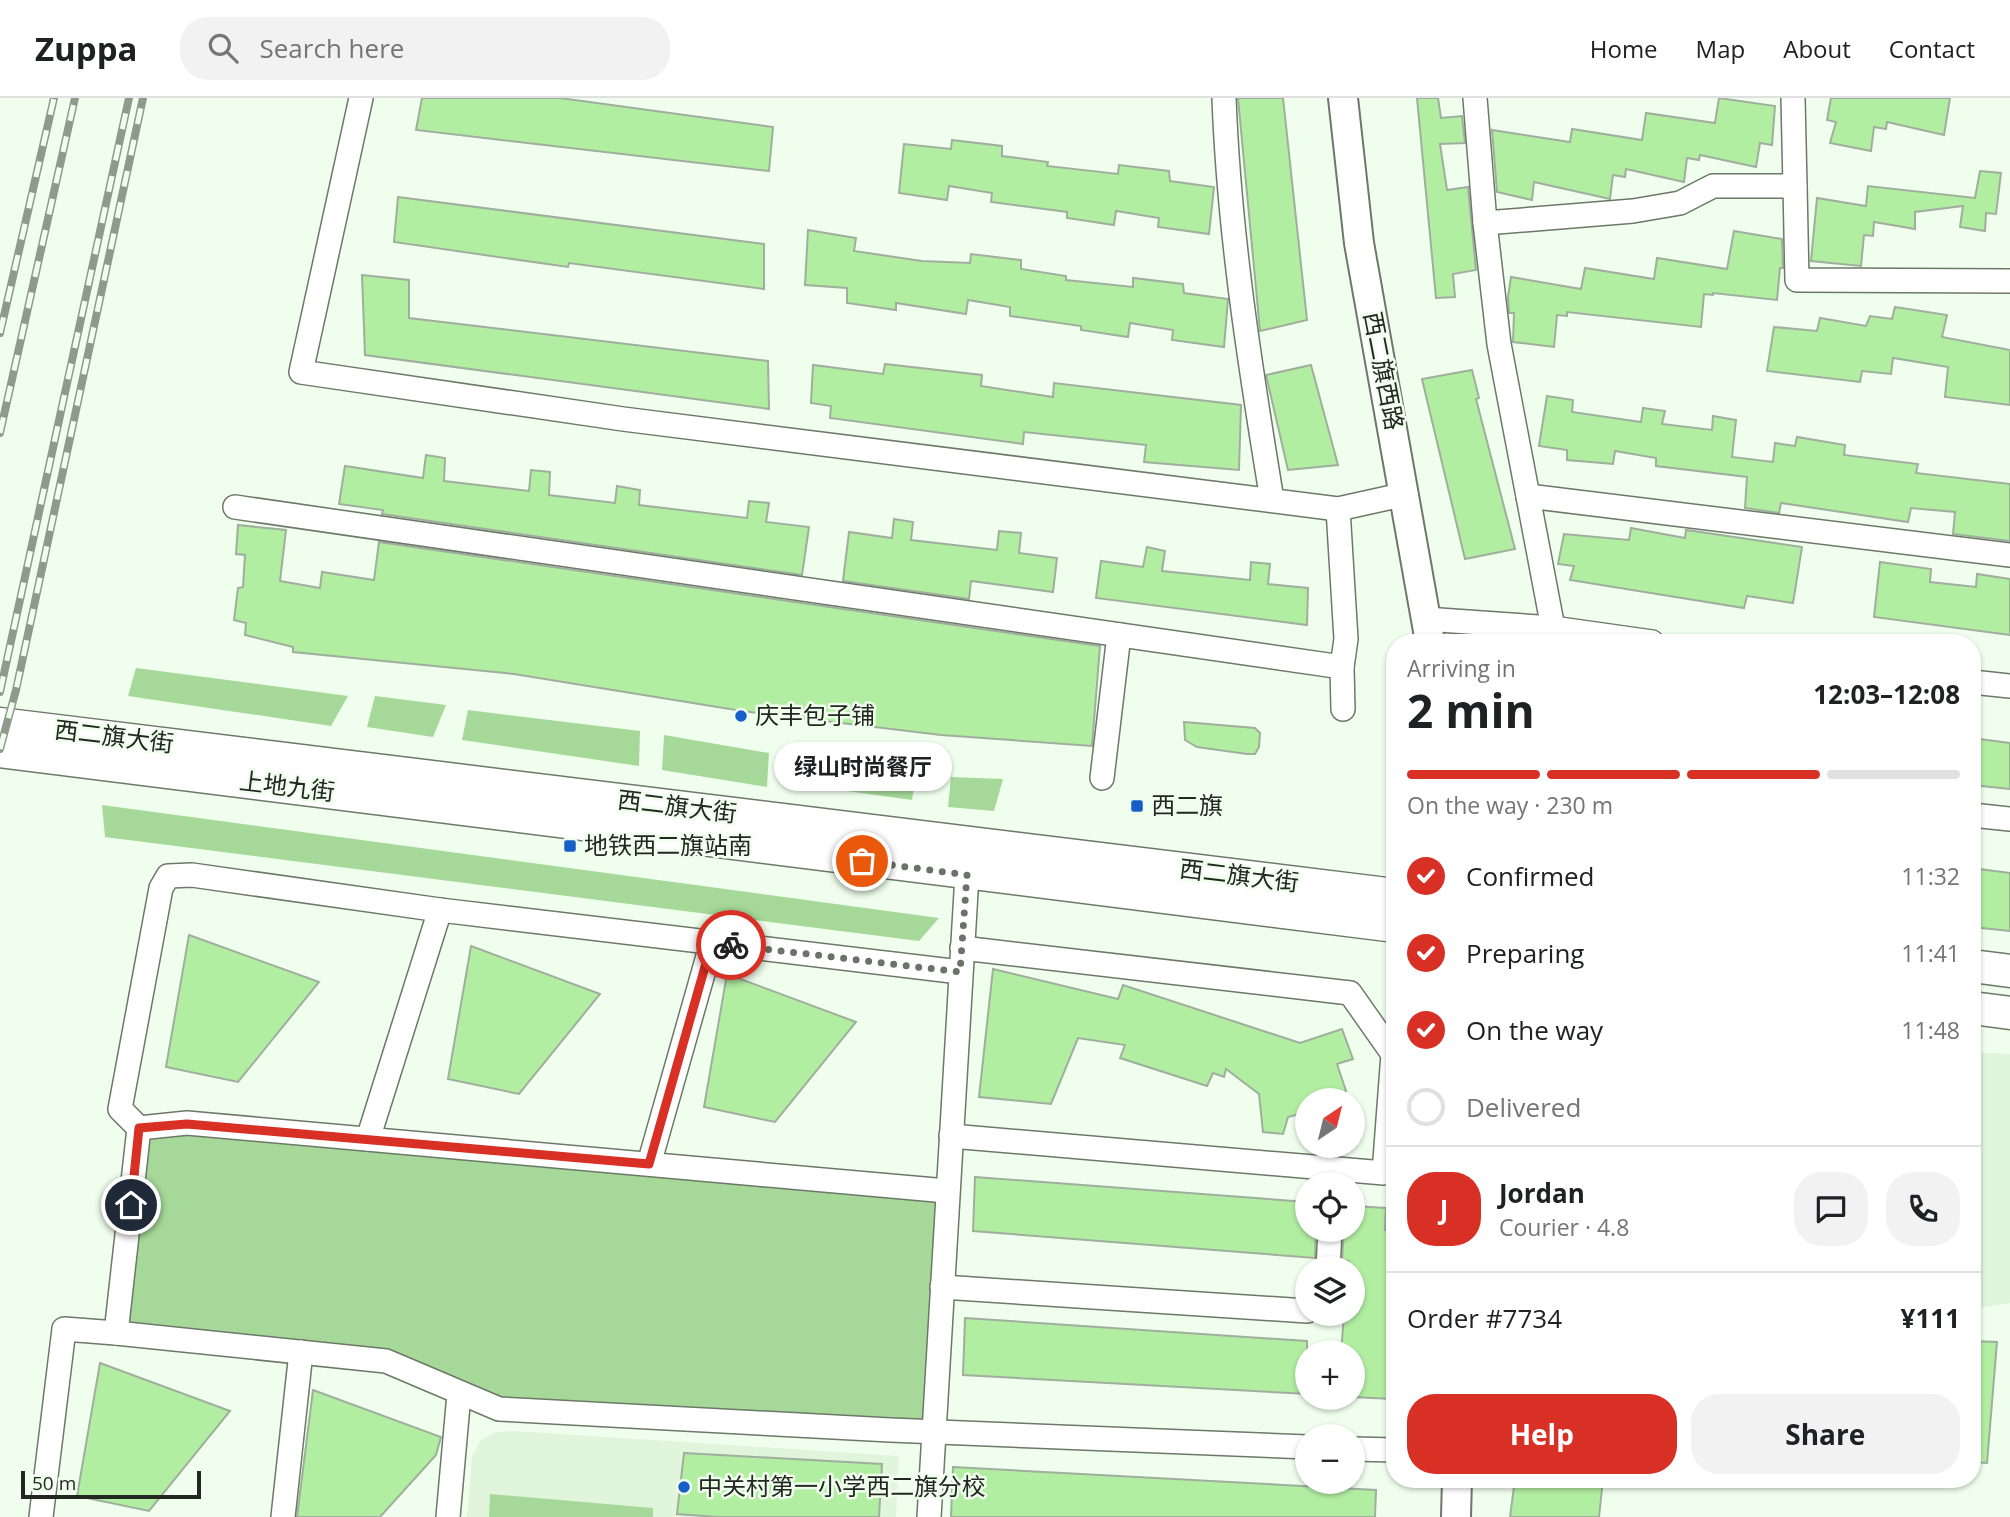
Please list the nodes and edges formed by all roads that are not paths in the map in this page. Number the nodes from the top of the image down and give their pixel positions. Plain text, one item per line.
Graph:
1 (360, 98) edge
2 (1224, 98) edge
3 (1343, 98) edge
4 (1475, 98) edge
5 (1793, 98) edge
6 (1795, 186) junction
7 (1485, 223) junction
8 (2010, 281) edge
9 (1406, 494) junction
10 (1528, 496) junction
11 (1272, 500) junction
12 (235, 507) dead end
13 (1338, 509) junction
14 (2010, 555) edge
15 (1553, 628) junction
16 (1427, 631) edge
17 (1595, 634) edge
18 (1119, 635) junction
19 (1342, 667) junction
20 (1981, 683) edge
21 (2010, 686) edge
22 (1343, 709) dead end
23 (0, 724) edge
24 (0, 751) edge
25 (1102, 778) dead end
26 (1981, 816) edge
27 (2010, 819) edge
28 (575, 823) joint
29 (967, 875) junction
30 (1386, 894) edge
31 (440, 910) junction
32 (1386, 925) edge
33 (712, 942) junction
34 (962, 948) junction
35 (1981, 967) edge
36 (2010, 971) edge
37 (960, 972) junction
38 (1981, 1009) edge
39 (2010, 1013) edge
40 (1386, 1044) edge
41 (139, 1128) junction
42 (951, 1136) junction
43 (368, 1139) junction
44 (1386, 1147) edge
45 (649, 1164) junction
46 (1295, 1173) edge
47 (1365, 1174) edge
48 (947, 1191) junction
49 (942, 1287) junction
50 (1295, 1310) edge
51 (116, 1333) junction
52 (301, 1352) junction
53 (459, 1394) junction
54 (935, 1432) junction
55 (1295, 1447) edge
56 (1365, 1449) edge
57 (1386, 1450) edge
58 (1457, 1488) edge
59 (41, 1517) edge
60 (283, 1517) edge
61 (448, 1517) edge
62 (929, 1517) edge
63 (1456, 1517) edge

1 - 11 street
2 - 11 street
3 - 9 street, 西二旗西路
4 - 7 street
5 - 6 street
6 - 7 street
6 - 8 street
7 - 10 street
9 - 13 street
9 - 16 street, 西二旗西路
10 - 14 street
10 - 15 street
11 - 13 street
12 - 18 street
13 - 19 street
15 - 16 street
15 - 17 street
18 - 19 street
18 - 25 street
19 - 22 street
20 - 21 street
23 - 30 main road, 西二旗大街
24 - 28 main road, 上地九街
26 - 27 street
28 - 29 main road, 西二旗大街
29 - 32 main road, 西二旗大街
29 - 34 street
31 - 33 street
31 - 41 street
31 - 43 street
33 - 37 street
33 - 45 street
34 - 37 street
34 - 40 street
35 - 36 main road
37 - 42 street
38 - 39 main road
41 - 43 street
41 - 51 street
42 - 46 street
42 - 48 street
43 - 45 street
44 - 47 street
45 - 48 street
48 - 49 street
49 - 50 street
49 - 54 street
51 - 52 street
51 - 59 street
52 - 53 street
52 - 60 street
53 - 54 street
53 - 61 street
54 - 55 street
54 - 62 street
56 - 57 street
58 - 63 street

